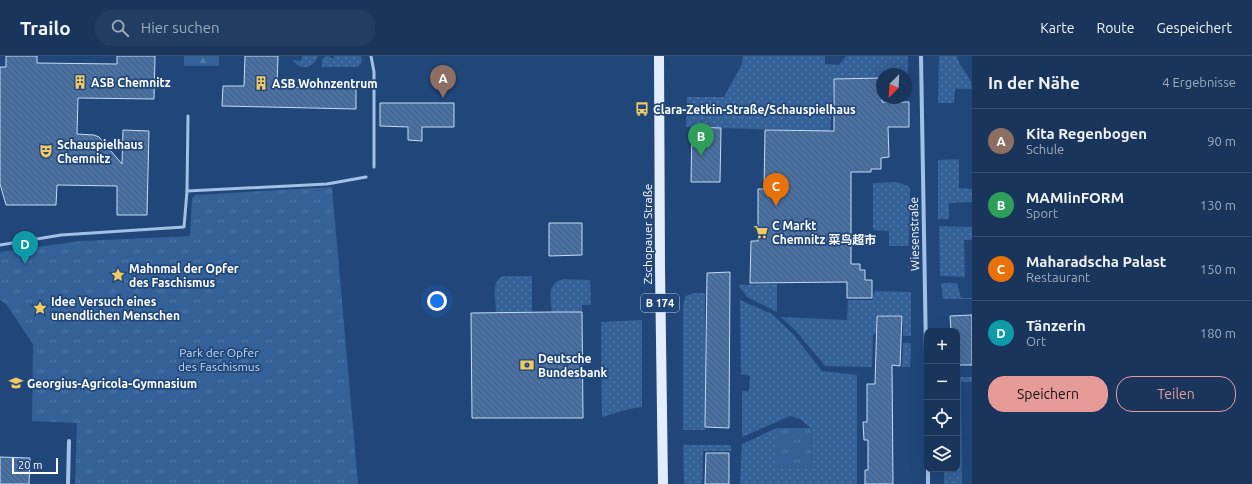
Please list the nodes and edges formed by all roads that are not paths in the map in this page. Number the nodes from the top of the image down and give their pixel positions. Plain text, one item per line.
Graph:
1 (371, 56) edge
2 (659, 56) edge
3 (921, 56) edge
4 (188, 116) dead end
5 (374, 167) dead end
6 (366, 177) dead end
7 (187, 192) junction
8 (0, 245) edge
9 (927, 400) edge
10 (70, 441) dead end
11 (928, 472) edge
12 (68, 484) edge
13 (663, 484) edge
14 (928, 484) edge

1 - 5 lane
2 - 13 main road, Zschopauer Straße / B 174
3 - 9 street, Wiesenstraße
4 - 7 lane
6 - 7 lane
7 - 8 lane
10 - 12 street
11 - 14 street

